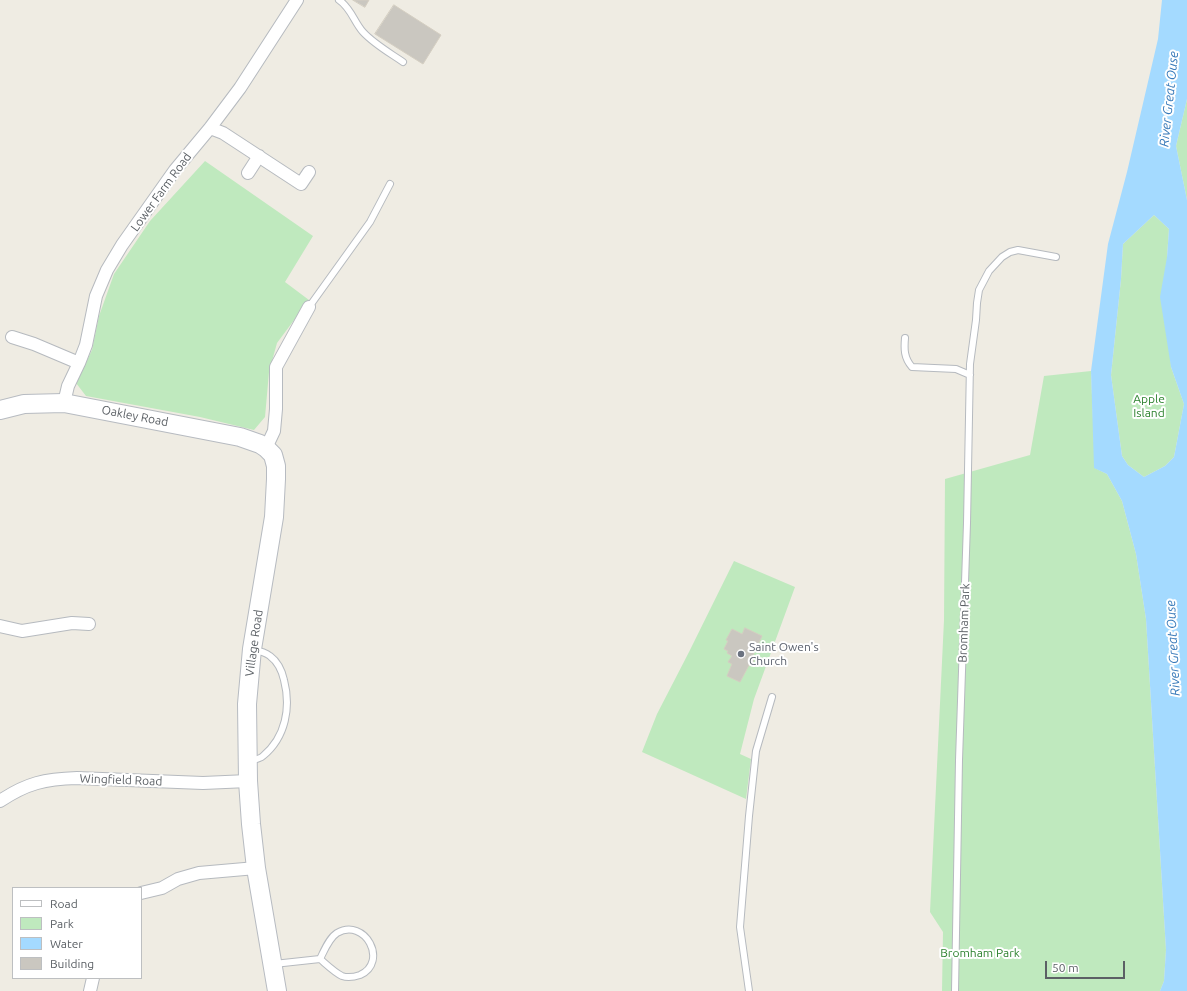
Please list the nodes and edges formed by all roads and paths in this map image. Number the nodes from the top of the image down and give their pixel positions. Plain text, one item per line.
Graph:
1 (297, 0) edge
2 (340, 0) edge
3 (403, 62) dead end
4 (210, 128) junction
5 (259, 156) junction
6 (309, 172) dead end
7 (248, 173) dead end
8 (390, 184) dead end
9 (1056, 257) dead end
10 (309, 307) joint
11 (12, 337) dead end
12 (905, 338) dead end
13 (79, 363) junction
14 (970, 375) junction
15 (64, 403) junction
16 (0, 410) edge
17 (266, 448) junction
18 (89, 624) dead end
19 (0, 626) edge
20 (252, 649) junction
21 (772, 697) dead end
22 (248, 762) junction
23 (248, 781) junction
24 (0, 801) edge
25 (256, 868) junction
26 (142, 893) edge
27 (320, 959) junction
28 (274, 964) junction
29 (93, 979) edge
30 (90, 991) edge
31 (278, 991) edge
32 (749, 991) edge
33 (955, 991) edge

1 - 4 street, Lower Farm Road
2 - 3 lane
4 - 5 street
4 - 13 street, Lower Farm Road
5 - 6 street
5 - 7 street
8 - 10 lane
9 - 14 lane, Bromham Park
10 - 17 street
11 - 13 street
12 - 14 lane
13 - 15 street, Lower Farm Road
14 - 33 lane, Bromham Park
15 - 16 street, Oakley Road
15 - 17 street, Oakley Road
17 - 20 street, Village Road
18 - 19 street
20 - 22 street, Village Road
20 - 22 lane
21 - 32 lane
22 - 23 street, Village Road
23 - 24 street, Wingfield Road
23 - 25 street, Village Road
25 - 26 street
25 - 28 street, Village Road
27 - 27 lane
27 - 28 lane
28 - 31 street, Village Road
29 - 30 street

